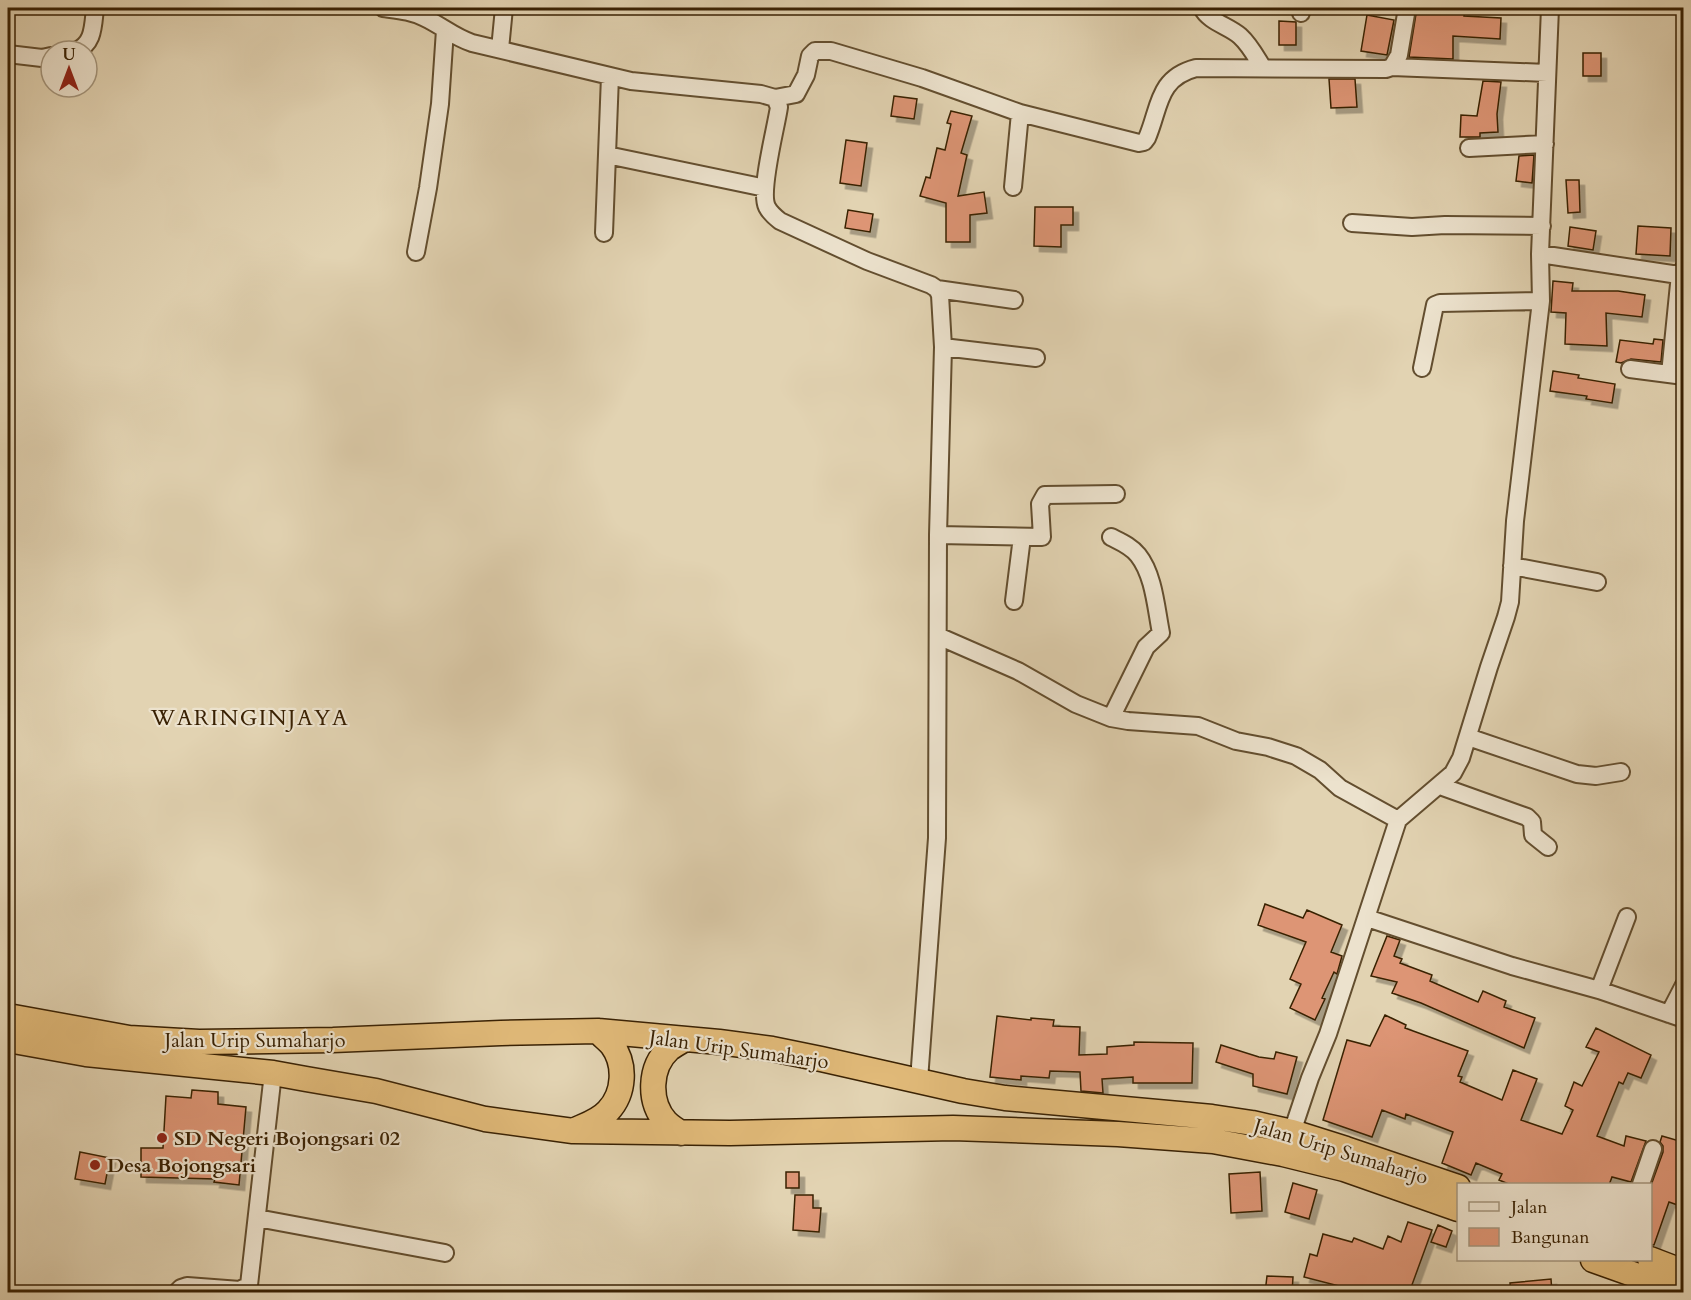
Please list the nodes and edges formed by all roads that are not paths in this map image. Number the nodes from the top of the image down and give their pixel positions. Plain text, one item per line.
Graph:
1 (95, 8) edge
2 (383, 8) edge
3 (504, 8) edge
4 (1202, 8) edge
5 (1407, 8) edge
6 (1550, 8) edge
7 (445, 30) junction
8 (89, 39) edge
9 (500, 50) junction
10 (8, 54) edge
11 (39, 58) edge
12 (1392, 67) junction
13 (1263, 68) junction
14 (1547, 73) junction
15 (610, 76) junction
16 (775, 98) junction
17 (1020, 113) junction
18 (1545, 144) junction
19 (1469, 148) dead end
20 (607, 155) junction
21 (1012, 187) dead end
22 (765, 188) junction
23 (1352, 223) dead end
24 (1542, 226) junction
25 (604, 233) dead end
26 (416, 252) dead end
27 (1540, 255) junction
28 (1682, 271) edge
29 (937, 289) junction
30 (1014, 300) dead end
31 (1541, 301) junction
32 (943, 347) junction
33 (1036, 358) dead end
34 (1422, 368) dead end
35 (1630, 369) dead end
36 (1676, 375) edge
37 (1116, 494) dead end
38 (938, 535) junction
39 (1022, 537) junction
40 (1111, 537) dead end
41 (1512, 566) junction
42 (1597, 582) dead end
43 (1014, 601) dead end
44 (938, 636) junction
45 (1111, 718) junction
46 (1468, 737) junction
47 (1621, 772) dead end
48 (1440, 786) junction
49 (1398, 820) junction
50 (1548, 847) dead end
51 (1627, 917) dead end
52 (1367, 918) junction
53 (1683, 985) edge
54 (1599, 990) junction
55 (8, 1016) edge
56 (1676, 1017) edge
57 (598, 1031) junction
58 (685, 1039) junction
59 (8, 1040) edge
60 (273, 1073) junction
61 (919, 1080) junction
62 (1165, 1125) junction
63 (573, 1131) junction
64 (1292, 1132) junction
65 (681, 1133) junction
66 (1653, 1149) dead end
67 (1642, 1183) edge
68 (1457, 1187) edge
69 (1457, 1209) edge
70 (257, 1218) junction
71 (445, 1253) dead end
72 (1652, 1260) edge
73 (1596, 1261) edge
74 (1683, 1272) edge
75 (177, 1293) edge
76 (1683, 1293) edge

1 - 8 street
2 - 7 street
3 - 9 street
4 - 13 street
5 - 12 street
6 - 14 street
7 - 9 street
7 - 26 street
9 - 15 street
10 - 11 street
12 - 13 street
12 - 14 street
13 - 17 street
14 - 18 street
15 - 16 street
15 - 20 street
16 - 17 street
16 - 22 street
17 - 21 street
18 - 19 street
18 - 24 street
20 - 22 street
20 - 25 street
22 - 29 street
23 - 24 street
24 - 27 street
27 - 28 street
27 - 31 street
28 - 36 street
29 - 30 street
29 - 32 street
31 - 34 street
31 - 41 street
32 - 33 street
32 - 38 street
35 - 36 street
37 - 39 street
38 - 39 street
38 - 44 street
39 - 43 street
40 - 45 street
41 - 42 street
41 - 46 street
44 - 45 street
44 - 61 street
45 - 49 street
46 - 47 street
46 - 48 street
48 - 49 street
48 - 50 street
49 - 52 street
51 - 54 street
52 - 54 street
52 - 64 street
53 - 56 street
54 - 56 street
55 - 57 highway, Jalan Urip Sumaharjo
57 - 58 highway, Jalan Urip Sumaharjo
57 - 63 highway
58 - 61 highway, Jalan Urip Sumaharjo
58 - 65 highway
59 - 60 highway, Jalan Urip Sumaharjo
60 - 63 highway, Jalan Urip Sumaharjo
60 - 70 street
61 - 62 highway, Jalan Urip Sumaharjo
62 - 64 highway, Jalan Urip Sumaharjo
62 - 65 highway, Jalan Urip Sumaharjo
62 - 69 highway, Jalan Urip Sumaharjo
63 - 65 highway, Jalan Urip Sumaharjo
64 - 68 highway, Jalan Urip Sumaharjo
66 - 67 street
70 - 71 street
70 - 75 street
72 - 74 highway
73 - 76 highway

